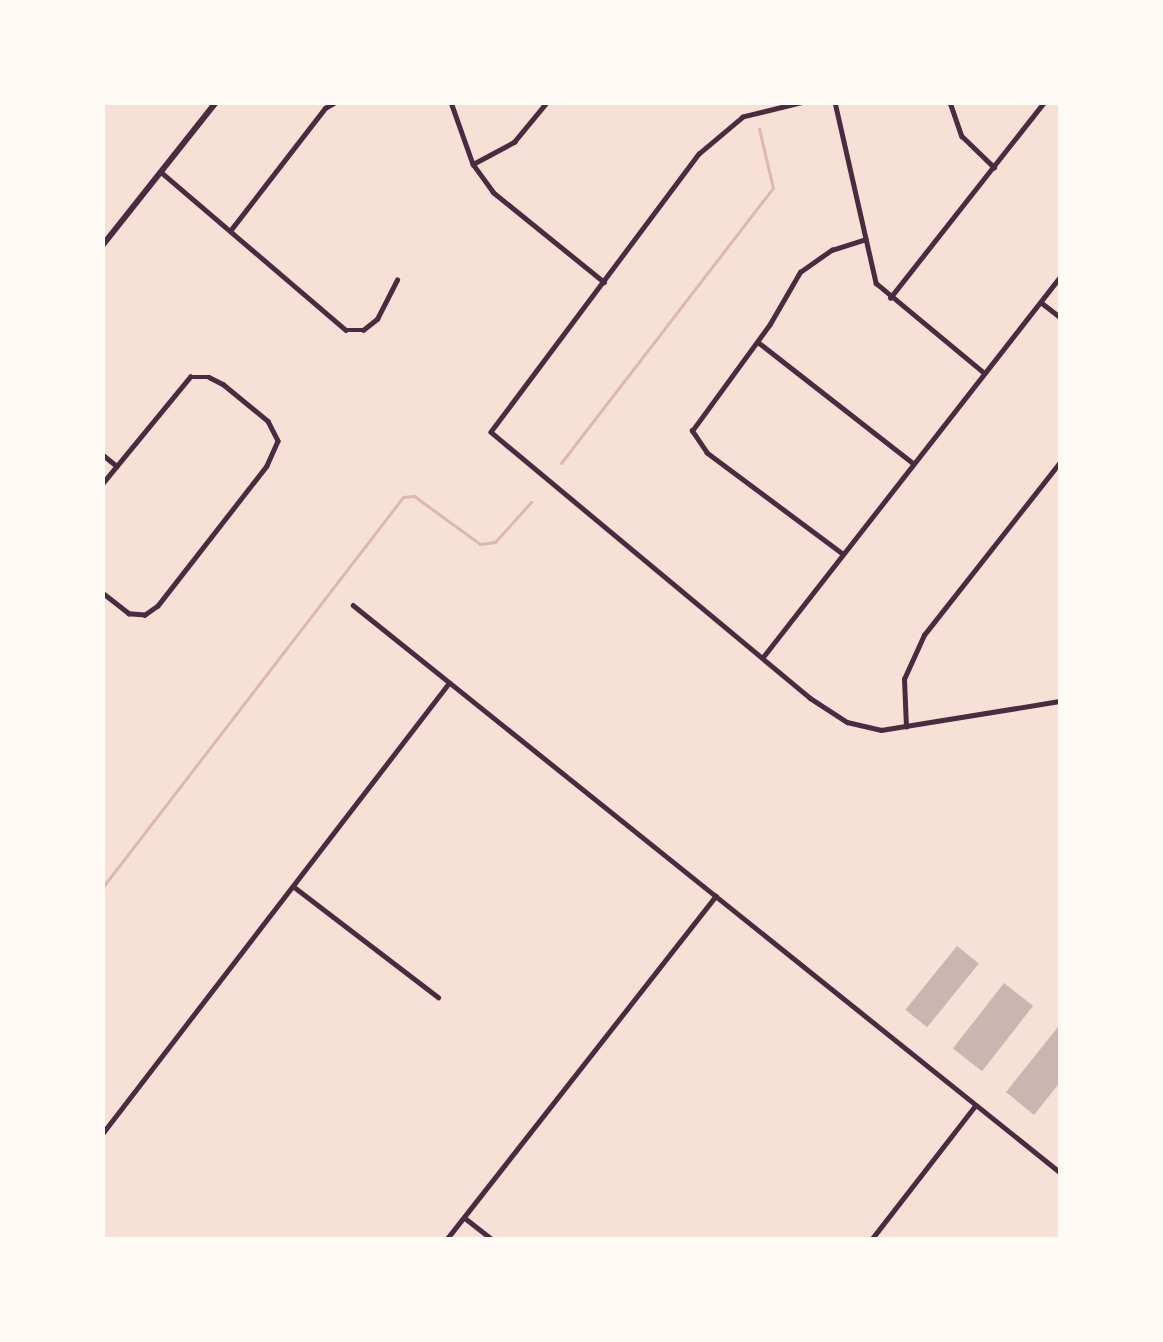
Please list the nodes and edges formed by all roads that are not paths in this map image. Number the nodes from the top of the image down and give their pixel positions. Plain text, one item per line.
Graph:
1 (216, 102) edge
2 (336, 102) edge
3 (452, 102) edge
4 (547, 102) edge
5 (804, 102) edge
6 (835, 102) edge
7 (950, 102) edge
8 (1044, 102) edge
9 (473, 164) junction
10 (994, 167) junction
11 (161, 172) junction
12 (230, 231) junction
13 (865, 238) junction
14 (102, 246) edge
15 (1061, 275) edge
16 (397, 280) dead end
17 (604, 282) junction
18 (890, 298) junction
19 (1040, 302) junction
20 (1061, 318) edge
21 (758, 342) junction
22 (982, 371) junction
23 (102, 454) edge
24 (1061, 460) edge
25 (913, 463) junction
26 (117, 466) junction
27 (102, 469) edge
28 (110, 475) junction
29 (102, 484) edge
30 (843, 554) junction
31 (102, 593) edge
32 (353, 605) dead end
33 (763, 657) junction
34 (449, 683) junction
35 (1061, 701) edge
36 (906, 727) junction
37 (293, 886) junction
38 (716, 896) junction
39 (438, 997) dead end
40 (976, 1105) junction
41 (102, 1134) edge
42 (1061, 1173) edge
43 (464, 1218) junction
44 (446, 1240) edge
45 (493, 1240) edge
46 (871, 1240) edge

1 - 11 street
2 - 12 street
3 - 9 street
4 - 9 street
5 - 17 street
6 - 13 street
7 - 10 street
8 - 10 street
9 - 17 street
10 - 18 street
11 - 12 street
11 - 14 street
12 - 16 street
13 - 18 street
13 - 21 street
15 - 19 street
17 - 33 street
18 - 22 street
19 - 20 street
19 - 22 street
21 - 25 street
21 - 30 street
22 - 25 street
23 - 26 street
24 - 36 street
25 - 30 street
26 - 28 street
26 - 31 street
27 - 28 street
28 - 29 street
30 - 33 street
32 - 34 street
33 - 36 street
34 - 37 street
34 - 38 street
35 - 36 street
37 - 39 street
37 - 41 street
38 - 40 street
38 - 43 street
40 - 42 street
40 - 46 street
43 - 44 street
43 - 45 street

